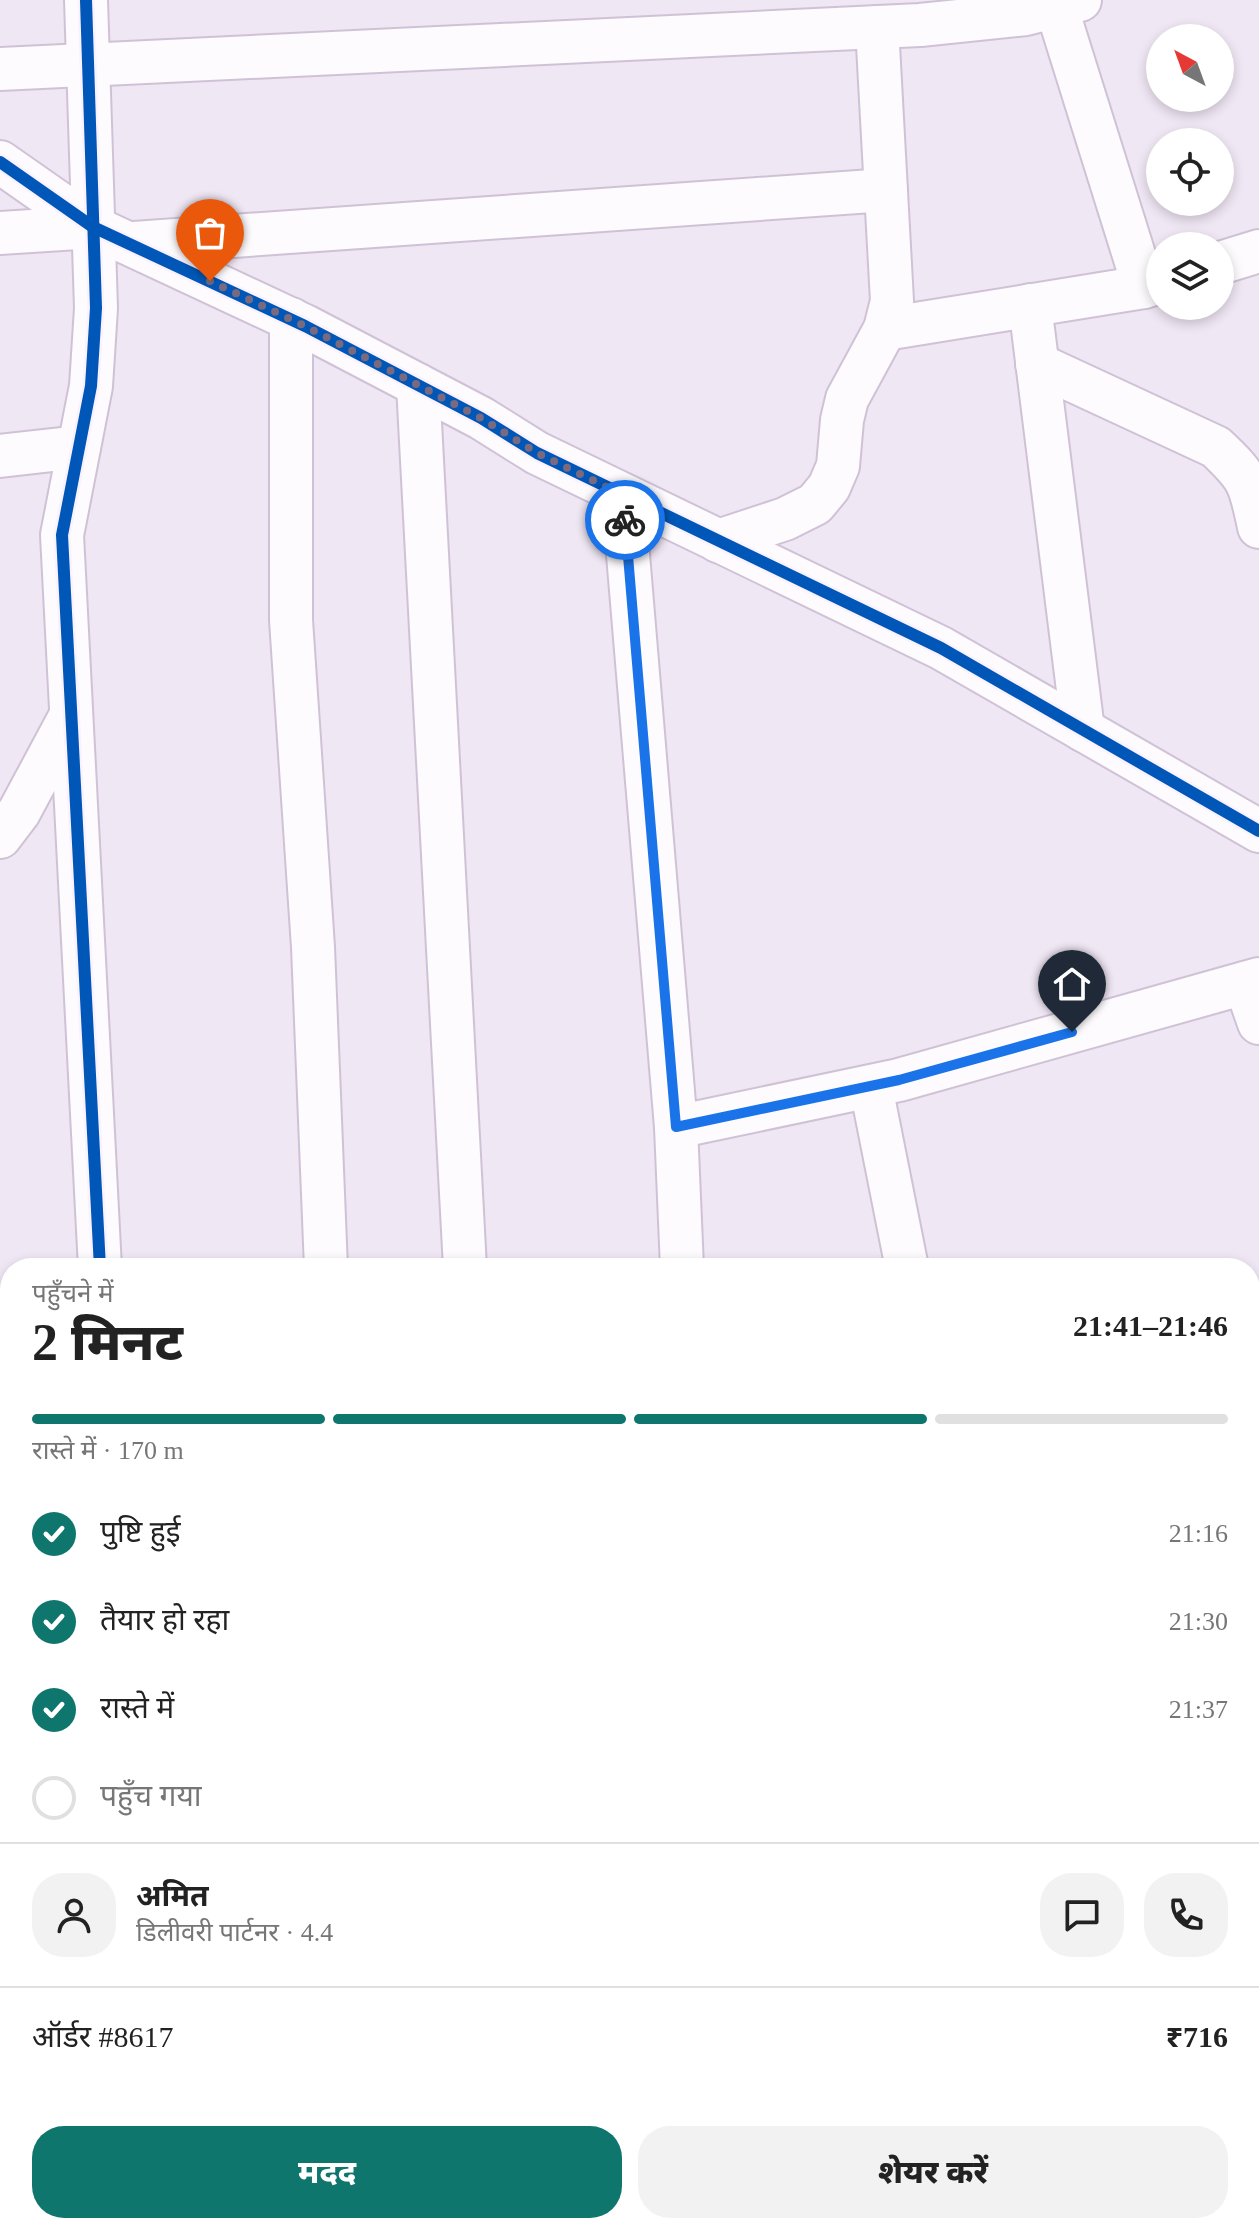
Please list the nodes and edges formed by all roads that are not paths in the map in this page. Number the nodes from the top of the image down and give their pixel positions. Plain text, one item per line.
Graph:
1 (86, 0) edge
2 (1068, 3) edge
3 (877, 27) junction
4 (88, 64) junction
5 (0, 69) edge
6 (0, 162) edge
7 (886, 190) junction
8 (0, 233) edge
9 (111, 235) junction
10 (1259, 251) edge
11 (1234, 259) edge
12 (1146, 264) edge
13 (1146, 285) edge
14 (1030, 305) junction
15 (291, 319) junction
16 (885, 329) junction
17 (1037, 364) junction
18 (418, 385) junction
19 (79, 447) junction
20 (0, 456) edge
21 (623, 495) junction
22 (1259, 527) edge
23 (718, 541) junction
24 (70, 717) junction
25 (1083, 730) junction
26 (1259, 831) edge
27 (0, 837) edge
28 (1252, 981) edge
29 (1259, 1023) edge
30 (871, 1087) junction
31 (676, 1127) junction
32 (99, 1258) edge
33 (326, 1258) edge
34 (464, 1258) edge
35 (682, 1258) edge
36 (905, 1258) edge

1 - 4 street
2 - 3 street
2 - 12 street
3 - 4 street
3 - 7 street
4 - 5 street
4 - 9 street
6 - 9 street
7 - 9 street
7 - 16 street
8 - 9 street
9 - 15 street
9 - 19 street
10 - 11 street
13 - 14 street
14 - 16 street
14 - 17 street
15 - 18 street
15 - 33 street
16 - 23 street
17 - 22 street
17 - 25 street
18 - 21 street
18 - 34 street
19 - 20 street
19 - 24 street
21 - 23 street
21 - 31 street
23 - 25 street
24 - 27 street
24 - 32 street
25 - 26 street
28 - 29 street
28 - 30 street
30 - 31 street
30 - 36 street
31 - 35 street

